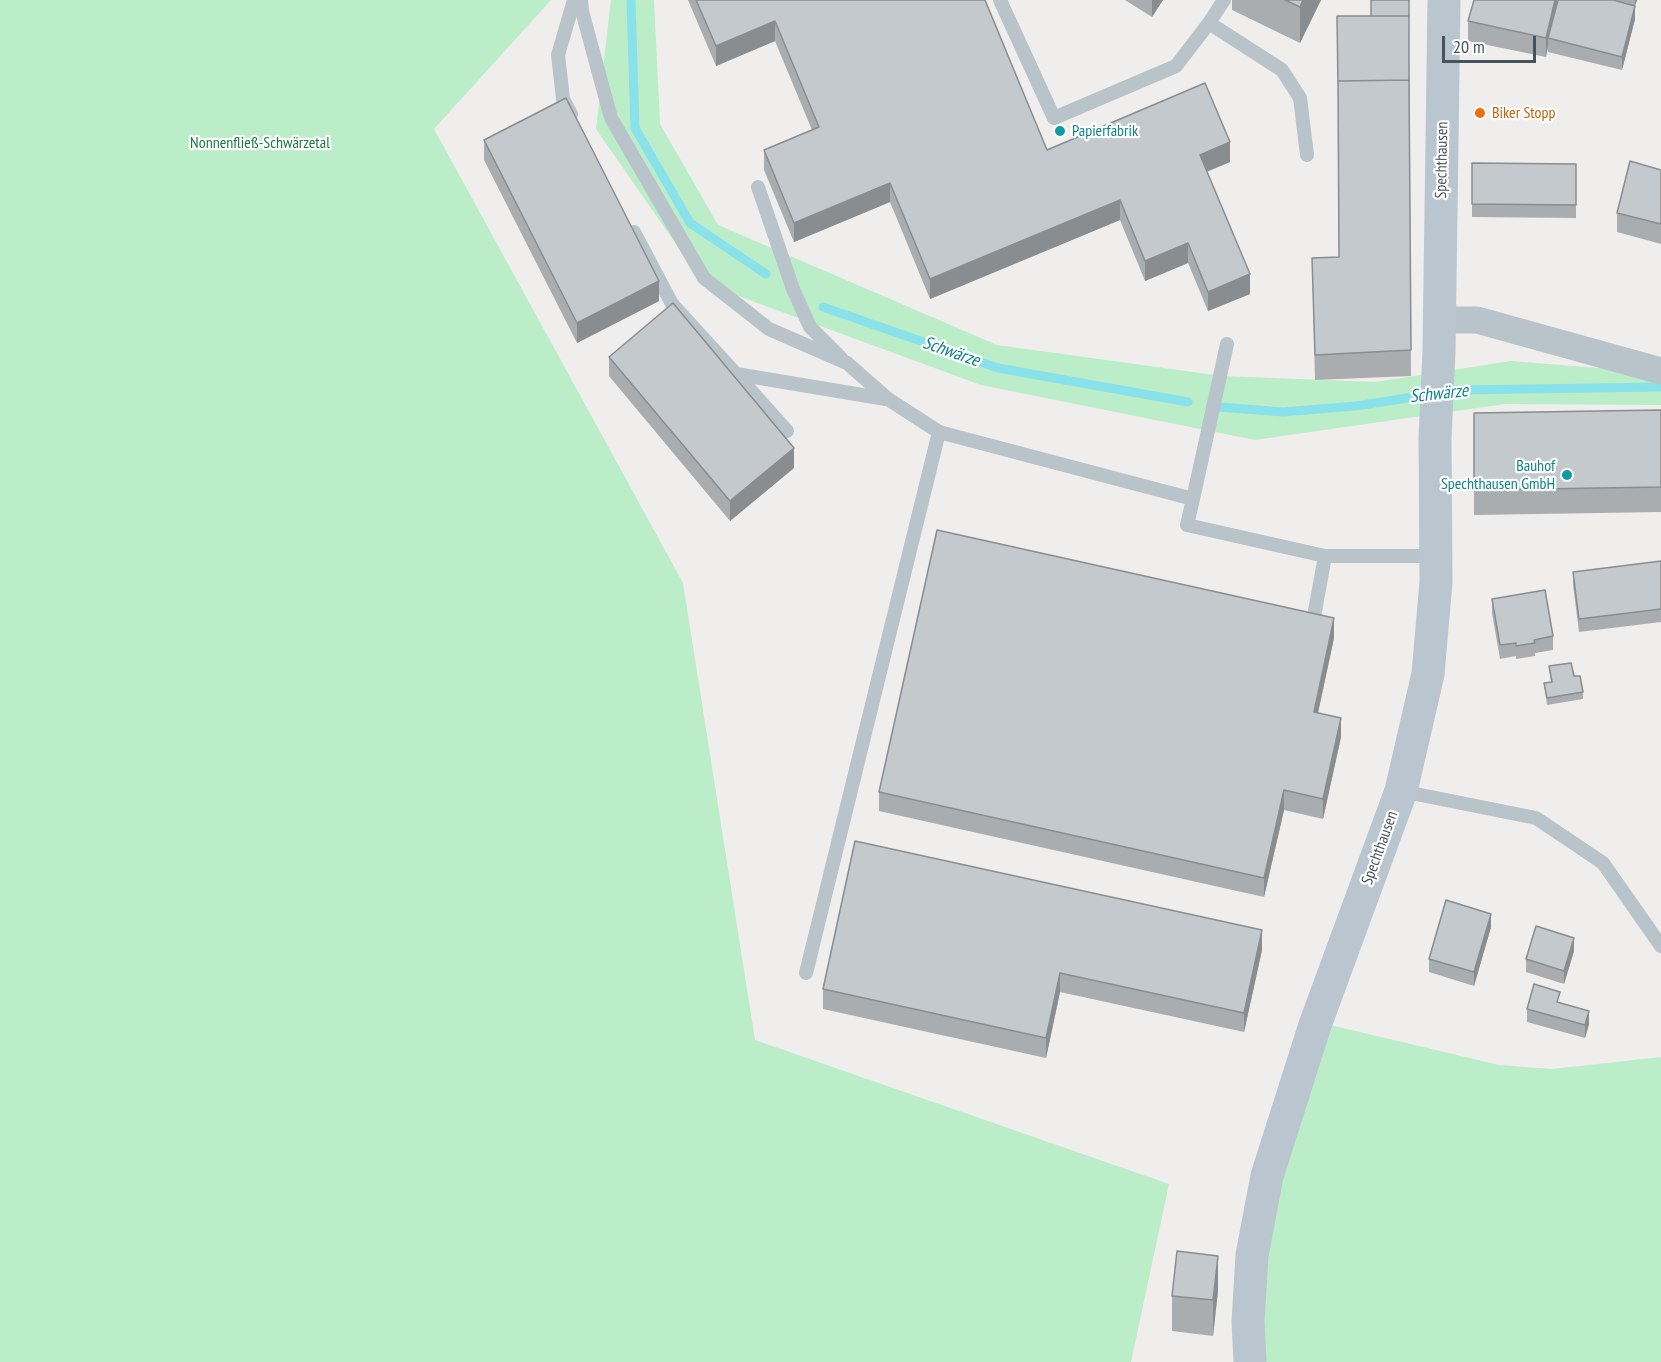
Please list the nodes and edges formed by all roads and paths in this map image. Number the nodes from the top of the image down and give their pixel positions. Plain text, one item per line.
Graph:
1 (574, 0) edge
2 (581, 0) edge
3 (1000, 0) edge
4 (1224, 0) edge
5 (1444, 0) edge
6 (1209, 23) junction
7 (579, 129) edge
8 (1307, 155) dead end
9 (758, 187) dead end
10 (628, 222) edge
11 (1439, 336) junction
12 (1227, 344) dead end
13 (847, 363) junction
14 (1661, 371) edge
15 (736, 374) junction
16 (888, 399) junction
17 (787, 431) dead end
18 (939, 432) junction
19 (1193, 499) junction
20 (1325, 556) junction
21 (1436, 556) junction
22 (1313, 622) edge
23 (1401, 791) junction
24 (1661, 946) edge
25 (806, 974) dead end
26 (1250, 1362) edge

1 - 7 lane
2 - 13 lane
3 - 6 lane
4 - 6 lane
5 - 11 main road, Spechthausen
6 - 8 lane
9 - 13 lane
10 - 15 lane
11 - 14 street
11 - 21 main road, Spechthausen
12 - 19 lane
13 - 16 lane
15 - 16 lane
15 - 17 lane
16 - 18 lane
18 - 19 lane
18 - 25 lane
19 - 20 lane
20 - 21 lane
20 - 22 lane
21 - 23 main road, Spechthausen
23 - 24 lane
23 - 26 main road, Spechthausen

